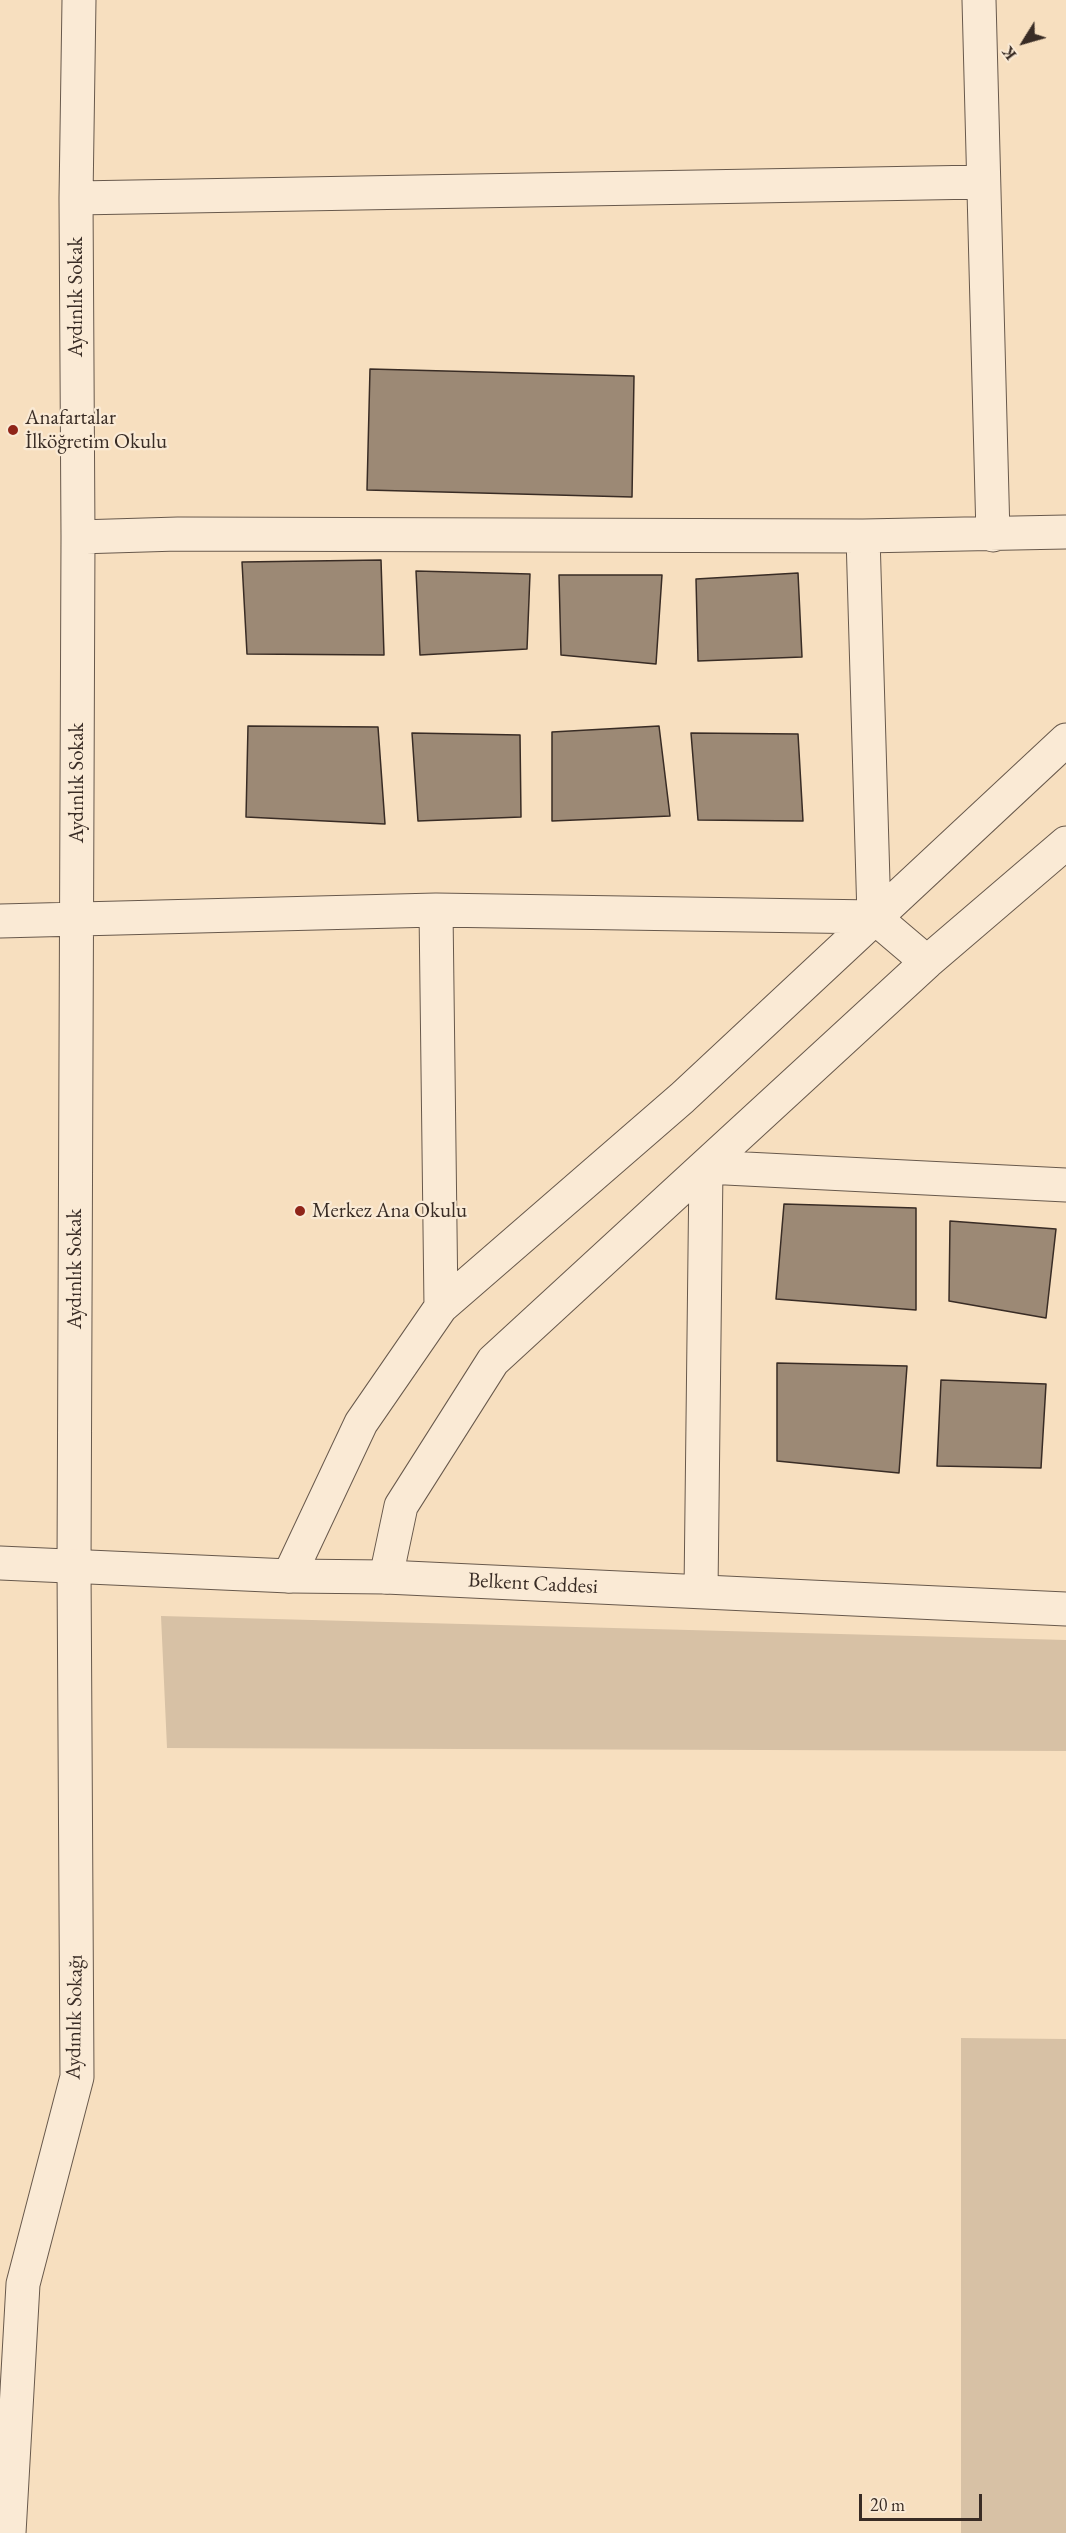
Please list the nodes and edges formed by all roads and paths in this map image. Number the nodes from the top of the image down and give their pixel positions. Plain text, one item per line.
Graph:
1 (79, 0) edge
2 (979, 0) edge
3 (982, 182) junction
4 (76, 198) junction
5 (1066, 531) edge
6 (993, 535) junction
7 (863, 536) junction
8 (78, 537) junction
9 (1066, 740) edge
10 (1066, 843) edge
11 (436, 910) junction
12 (874, 917) junction
13 (76, 920) junction
14 (0, 921) edge
15 (927, 962) junction
16 (706, 1167) junction
17 (1066, 1185) edge
18 (441, 1307) junction
19 (0, 1563) edge
20 (74, 1566) junction
21 (289, 1576) junction
22 (386, 1577) junction
23 (701, 1591) junction
24 (1066, 1609) edge
25 (11, 2282) edge
26 (9, 2533) edge

1 - 4 street, Aydınlık Sokak
2 - 3 street
3 - 4 street
3 - 6 street
4 - 8 street, Aydınlık Sokak
5 - 6 street
6 - 7 street
7 - 8 street
7 - 12 street
8 - 13 street, Aydınlık Sokak
9 - 12 street
10 - 15 street
11 - 12 street
11 - 13 street
11 - 18 street
12 - 15 street
12 - 18 street
13 - 14 street
13 - 20 street, Aydınlık Sokak
15 - 16 street
16 - 17 street
16 - 22 street
16 - 23 street
18 - 21 street
19 - 20 street, Belkent Caddesi
20 - 21 street, Belkent Caddesi
20 - 25 street, Aydınlık Sokağı
21 - 22 street, Belkent Caddesi
22 - 23 street, Belkent Caddesi
23 - 24 street, Belkent Caddesi
25 - 26 street, Aydınlık Sokağı

